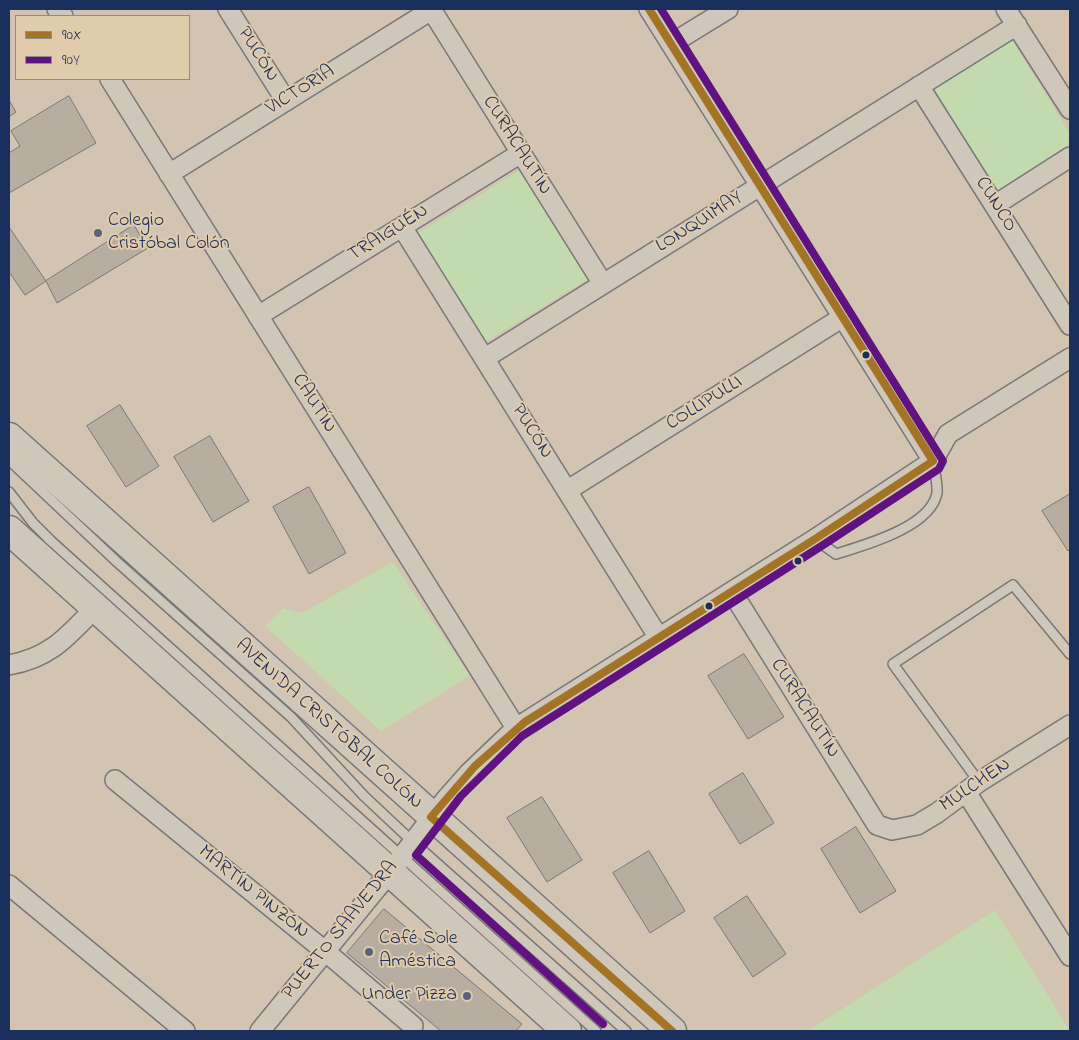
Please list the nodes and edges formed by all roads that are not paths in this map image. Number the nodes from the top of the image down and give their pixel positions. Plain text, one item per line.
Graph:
1 (228, 9) edge
2 (431, 9) edge
3 (649, 9) edge
4 (728, 9) edge
5 (1006, 9) edge
6 (1017, 25) junction
7 (671, 44) junction
8 (111, 80) edge
9 (919, 86) junction
10 (286, 101) junction
11 (1070, 109) edge
12 (521, 153) junction
13 (1070, 157) edge
14 (169, 174) junction
15 (760, 186) junction
16 (995, 205) junction
17 (402, 227) junction
18 (603, 284) junction
19 (258, 316) junction
20 (842, 317) junction
21 (1070, 325) edge
22 (485, 358) junction
23 (1070, 358) edge
24 (9, 437) edge
25 (9, 460) edge
26 (933, 461) junction
27 (568, 490) junction
28 (9, 492) edge
29 (9, 530) edge
30 (815, 540) junction
31 (732, 592) junction
32 (95, 608) junction
33 (659, 638) junction
34 (1070, 654) edge
35 (9, 665) edge
36 (1070, 725) edge
37 (516, 728) junction
38 (115, 780) dead end
39 (972, 787) junction
40 (431, 817) junction
41 (876, 826) joint
42 (402, 857) junction
43 (9, 885) edge
44 (326, 952) junction
45 (1070, 956) edge
46 (412, 1026) dead end
47 (185, 1031) edge
48 (260, 1031) edge
49 (568, 1031) edge
50 (596, 1031) edge
51 (626, 1031) edge
52 (672, 1031) edge

1 - 10 street, PUCÓN
2 - 10 street, VICTORIA
2 - 12 street, CURACAUTÍN
3 - 7 street
4 - 7 street
5 - 6 street
6 - 9 street, LONQUIMAY
6 - 11 street
7 - 15 street
8 - 14 street, CAUTÍN
9 - 15 street, LONQUIMAY
9 - 16 street, CUNCO
10 - 14 street, VICTORIA
12 - 17 street, TRAIGUÉN
12 - 18 street, CURACAUTÍN
13 - 16 street
14 - 19 street, CAUTÍN
15 - 18 street, LONQUIMAY
15 - 20 street
16 - 21 street, CUNCO
17 - 19 street, TRAIGUÉN
17 - 22 street, PUCÓN
18 - 22 street, LONQUIMAY
19 - 37 street, CAUTÍN
20 - 26 street
20 - 27 street, COLLIPULLI
22 - 27 street, PUCÓN
23 - 26 street, PUERTO SAAVEDRA
24 - 40 main road, AVENIDA CRISTÓBAL COLÓN
25 - 42 lane
26 - 30 street, PUERTO SAAVEDRA
26 - 30 lane
27 - 33 street, PUCÓN
28 - 42 lane
29 - 32 main road
30 - 31 street, PUERTO SAAVEDRA
31 - 33 street, PUERTO SAAVEDRA
31 - 41 street, CURACAUTÍN
32 - 35 street
32 - 42 main road
33 - 37 street, PUERTO SAAVEDRA
34 - 39 lane
36 - 39 street, MULCHEN
37 - 40 street, PUERTO SAAVEDRA
38 - 44 street, MARTÍN PINZÓN
39 - 41 street, MULCHEN
39 - 45 street
40 - 42 street, PUERTO SAAVEDRA
40 - 52 main road, AVENIDA CRISTÓBAL COLÓN
42 - 44 street, PUERTO SAAVEDRA
42 - 49 main road
42 - 50 lane
42 - 51 lane
43 - 47 street
44 - 46 street, MARTÍN PINZÓN
44 - 48 street, PUERTO SAAVEDRA

